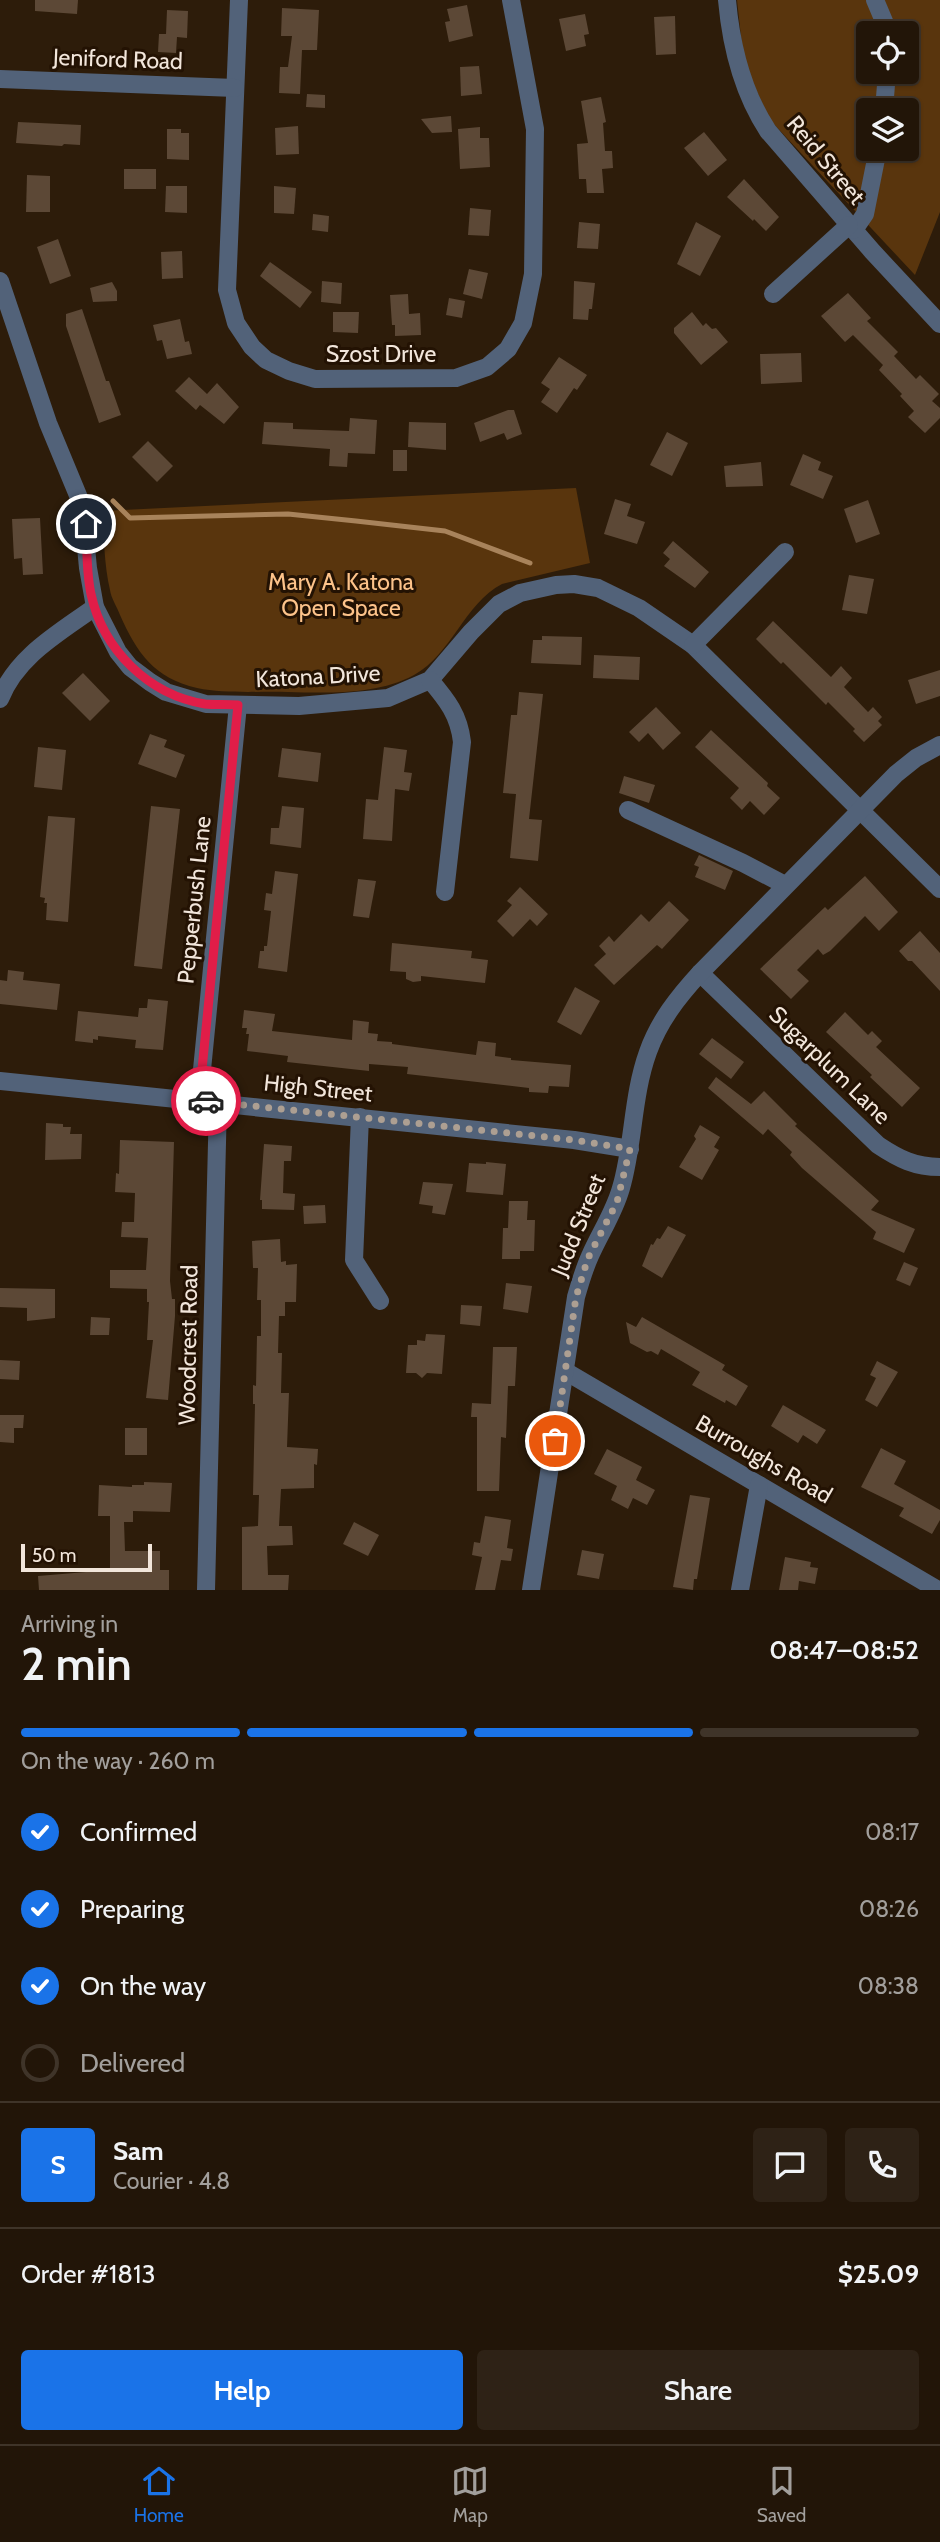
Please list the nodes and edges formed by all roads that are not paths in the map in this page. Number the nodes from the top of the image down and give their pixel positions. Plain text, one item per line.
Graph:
1 (239, 0) edge
2 (511, 0) edge
3 (727, 0) edge
4 (874, 0) edge
5 (883, 21) edge
6 (0, 79) edge
7 (234, 88) junction
8 (876, 161) edge
9 (852, 228) junction
10 (0, 281) edge
11 (773, 293) dead end
12 (940, 324) edge
13 (785, 552) dead end
14 (95, 607) junction
15 (693, 645) junction
16 (430, 680) junction
17 (0, 699) edge
18 (238, 705) junction
19 (940, 745) edge
20 (860, 808) junction
21 (628, 810) dead end
22 (785, 885) junction
23 (940, 889) edge
24 (445, 892) dead end
25 (700, 973) junction
26 (0, 1081) edge
27 (199, 1100) junction
28 (218, 1102) junction
29 (360, 1117) junction
30 (630, 1149) junction
31 (940, 1167) edge
32 (380, 1301) dead end
33 (565, 1371) junction
34 (759, 1485) junction
35 (206, 1590) edge
36 (531, 1590) edge
37 (740, 1590) edge
38 (938, 1590) edge

1 - 7 street, Szost Drive
2 - 7 street, Szost Drive
3 - 9 street, Reid Street
4 - 5 street
6 - 7 street, Jeniford Road
8 - 9 street
9 - 11 street
9 - 12 street, Reid Street
10 - 14 street, Katona Drive
13 - 15 street
14 - 17 street
14 - 18 street, Katona Drive
15 - 16 street, Katona Drive
15 - 20 street, Katona Drive
16 - 18 street, Katona Drive
16 - 24 street
18 - 27 street, Pepperbush Lane
19 - 20 street, Judd Street
20 - 22 street, Judd Street
20 - 23 street, Katona Drive
21 - 22 street
22 - 25 street, Judd Street
25 - 30 street, Judd Street
25 - 31 street, Sugarplum Lane
26 - 27 street, High Street
27 - 28 street, High Street
28 - 29 street, High Street
28 - 35 street, Woodcrest Road
29 - 30 street, High Street
29 - 32 street
30 - 33 street, Judd Street
33 - 34 street, Burroughs Road
33 - 36 street, Judd Street
34 - 37 street
34 - 38 street, Burroughs Road

